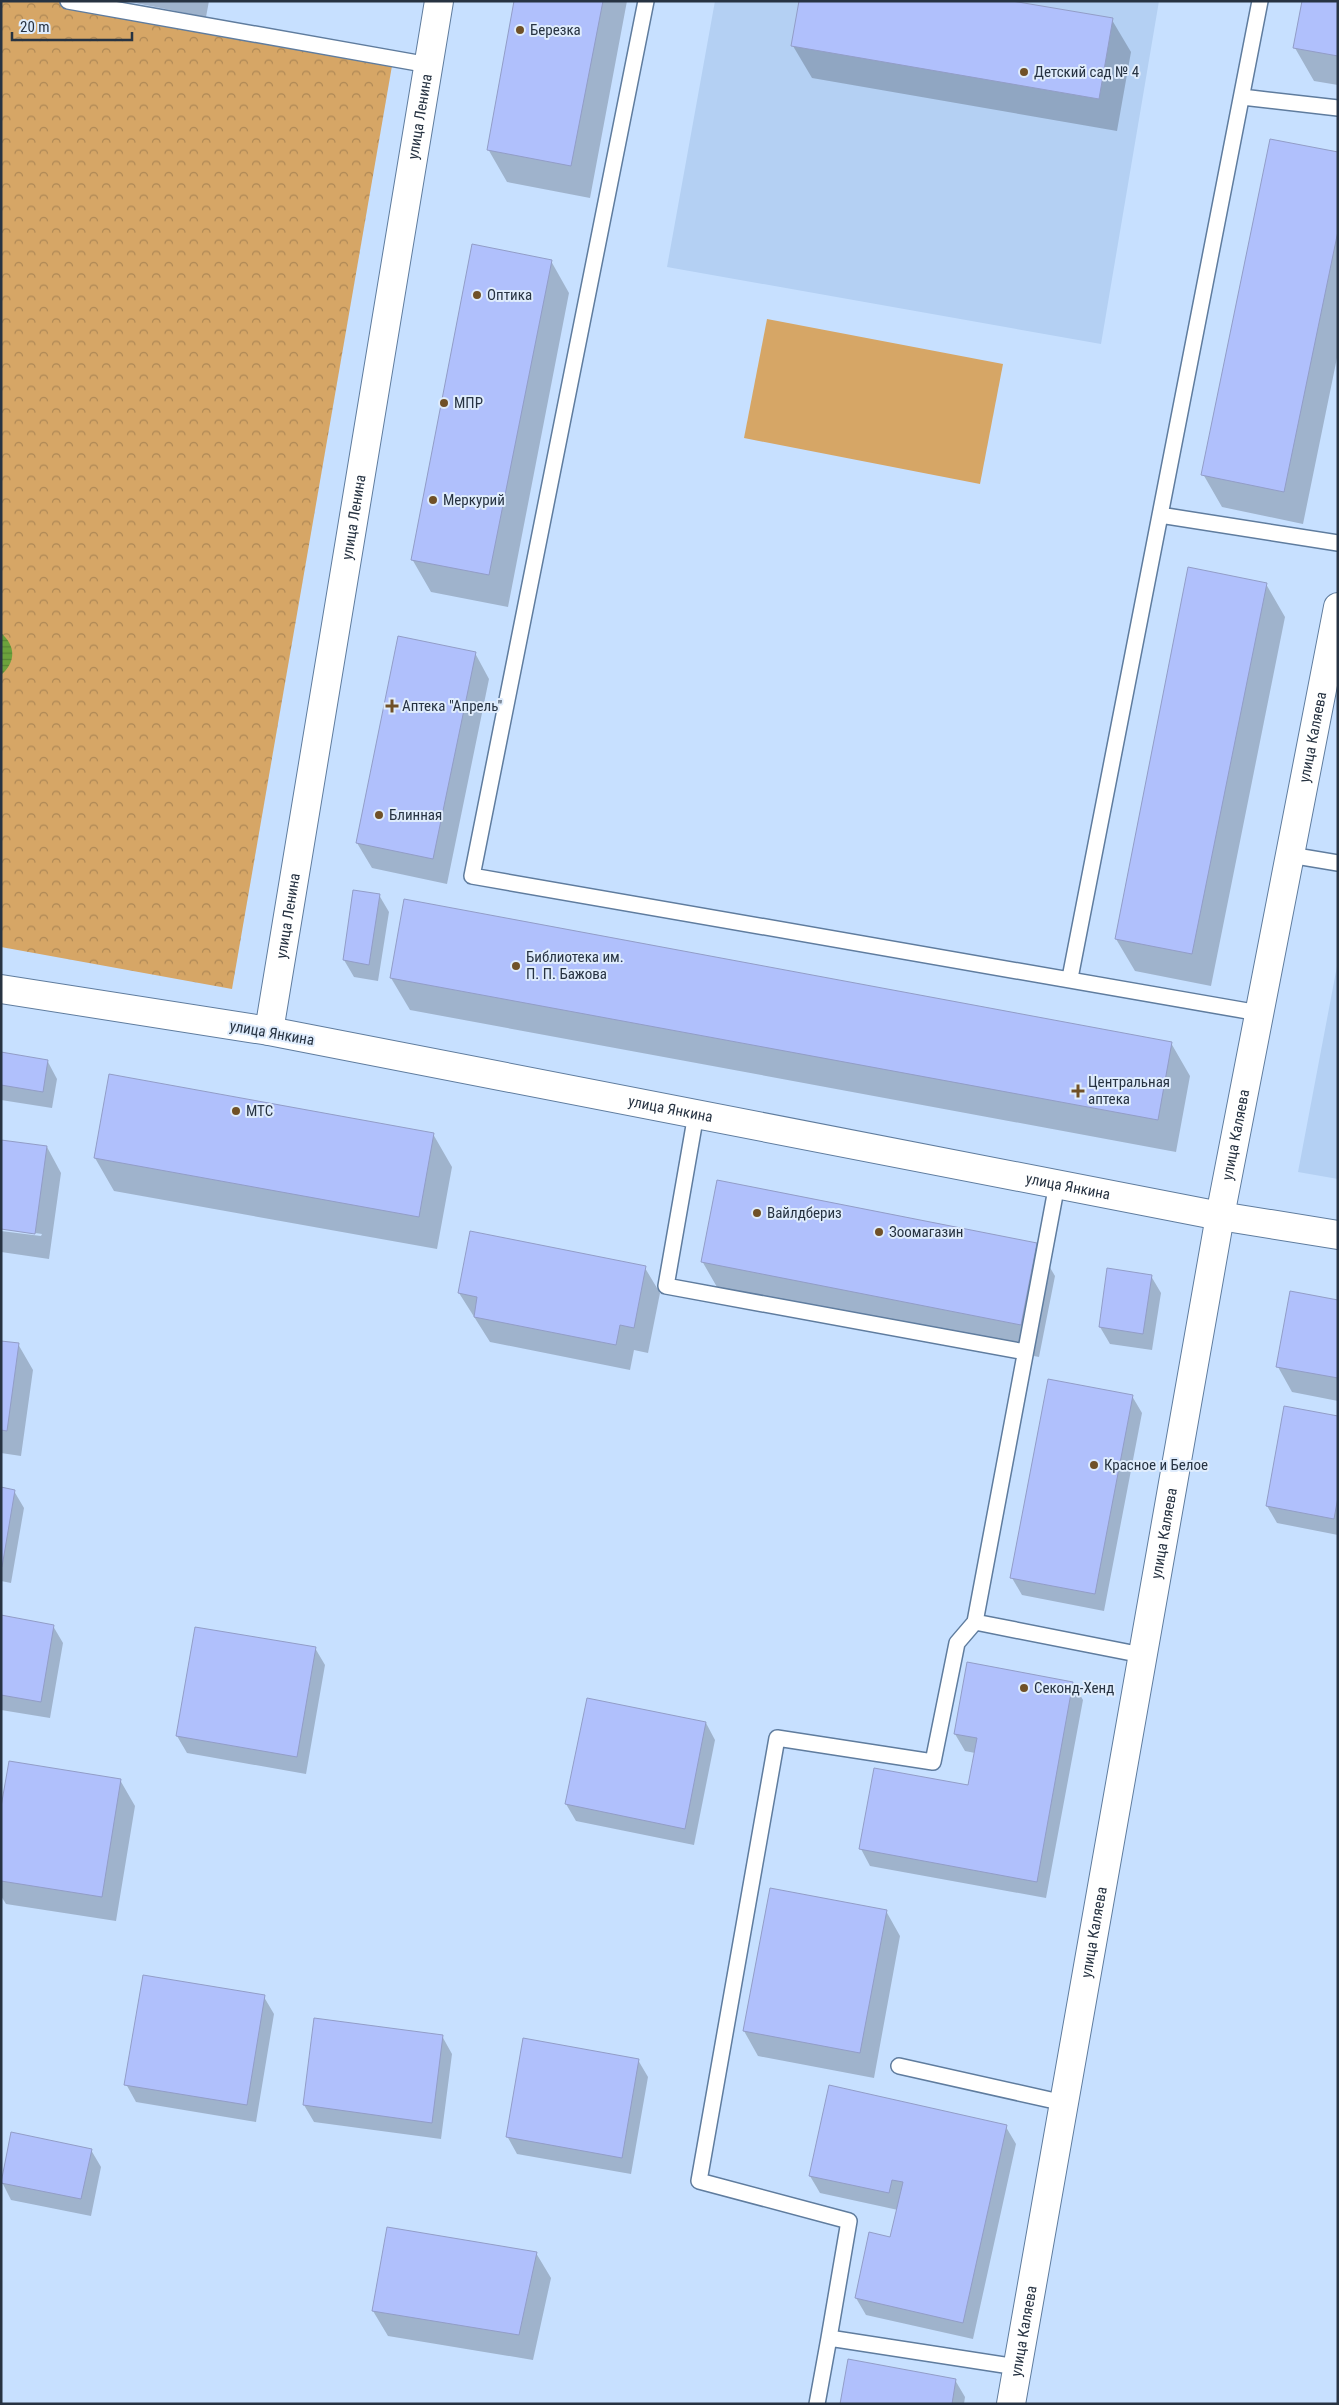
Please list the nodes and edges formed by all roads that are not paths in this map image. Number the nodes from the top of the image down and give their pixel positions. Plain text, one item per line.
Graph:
1 (68, 1) edge
2 (439, 1) edge
3 (646, 1) edge
4 (1260, 1) edge
5 (429, 65) junction
6 (1242, 97) junction
7 (1338, 108) edge
8 (1160, 515) junction
9 (1338, 543) edge
10 (1338, 607) edge
11 (1290, 856) junction
12 (1338, 863) edge
13 (1070, 978) junction
14 (1, 989) edge
15 (1259, 1013) junction
16 (269, 1031) junction
17 (696, 1114) junction
18 (1057, 1184) junction
19 (1220, 1216) junction
20 (1338, 1234) edge
21 (1025, 1352) junction
22 (975, 1622) junction
23 (1142, 1655) junction
24 (899, 2066) dead end
25 (1064, 2103) junction
26 (829, 2338) junction
27 (1017, 2367) junction
28 (817, 2404) edge
29 (1011, 2404) edge

1 - 5 lane
2 - 5 street, улица Ленина
3 - 13 lane
4 - 6 lane
5 - 16 street, улица Ленина
6 - 7 lane
6 - 8 lane
8 - 9 lane
8 - 13 lane
10 - 11 street, улица Каляева
11 - 12 lane
11 - 15 street, улица Каляева
13 - 15 lane
14 - 16 street, улица Янкина
15 - 19 street, улица Каляева
16 - 17 street, улица Янкина
17 - 18 street, улица Янкина
17 - 21 lane
18 - 19 street, улица Янкина
18 - 21 lane
19 - 20 street, улица Янкина
19 - 23 street, улица Каляева
21 - 22 lane
22 - 23 lane
22 - 26 lane
23 - 25 street, улица Каляева
24 - 25 lane
25 - 27 street, улица Каляева
26 - 27 lane
26 - 28 lane
27 - 29 street, улица Каляева

